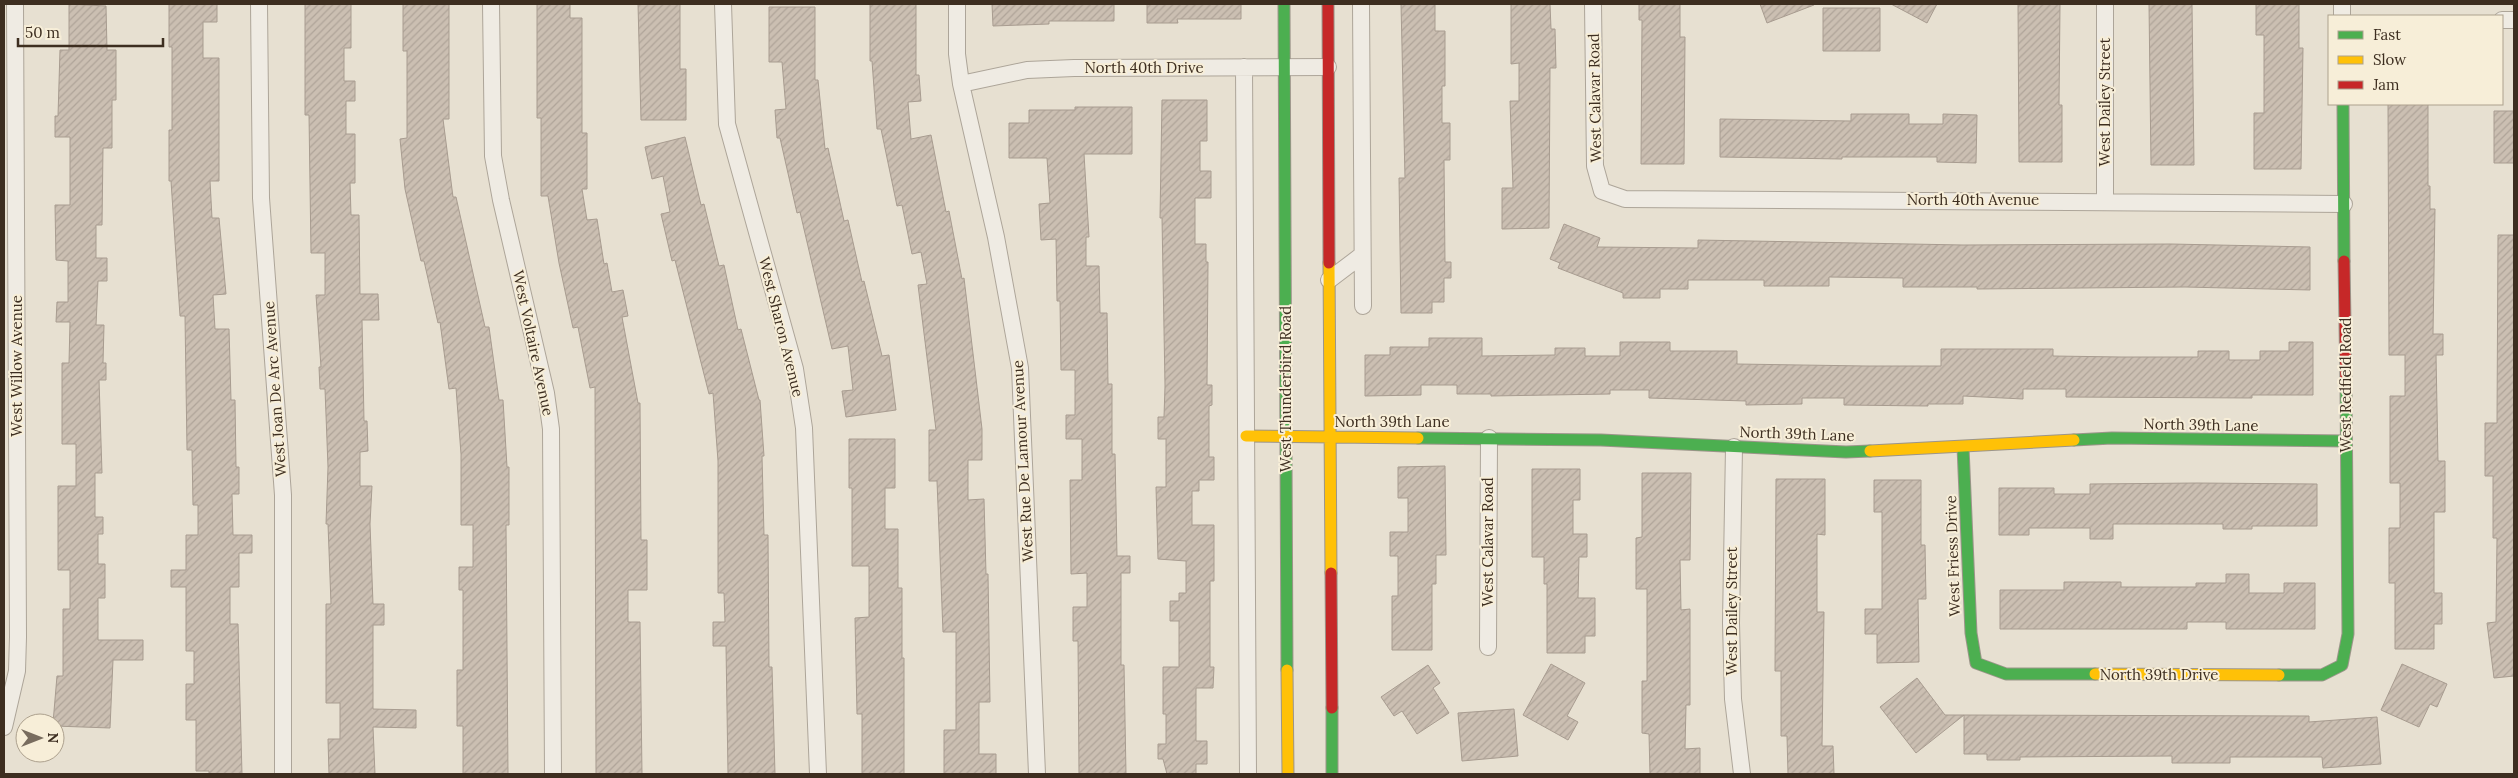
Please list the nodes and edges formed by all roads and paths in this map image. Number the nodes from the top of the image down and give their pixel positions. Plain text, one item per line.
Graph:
1 (15, 4) edge
2 (258, 4) edge
3 (491, 4) edge
4 (723, 4) edge
5 (957, 4) edge
6 (1284, 4) edge
7 (1328, 4) edge
8 (1360, 4) edge
9 (1593, 4) edge
10 (2105, 4) edge
11 (1328, 66) junction
12 (1244, 67) junction
13 (1284, 67) junction
14 (961, 84) junction
15 (2343, 105) edge
16 (1602, 191) joint
17 (2105, 201) junction
18 (2344, 204) junction
19 (10, 247) edge
20 (1362, 255) junction
21 (1330, 280) junction
22 (1363, 306) dead end
23 (1246, 436) junction
24 (1286, 437) junction
25 (1329, 437) junction
26 (1489, 438) junction
27 (2346, 441) junction
28 (1734, 447) junction
29 (1963, 447) junction
30 (1488, 648) dead end
31 (1976, 663) joint
32 (2342, 666) joint
33 (4, 727) edge
34 (283, 774) edge
35 (553, 774) edge
36 (818, 774) edge
37 (1037, 774) edge
38 (1248, 774) edge
39 (1288, 774) edge
40 (1332, 774) edge
41 (1742, 774) edge

1 - 19 street, West Willow Avenue
2 - 34 street, West Joan De Arc Avenue
3 - 35 street, West Voltaire Avenue
4 - 36 street, West Sharon Avenue
5 - 14 street, West Rue De Lamour Avenue
6 - 13 street, West Thunderbird Road
7 - 11 street
8 - 20 street
9 - 16 street, West Calavar Road
10 - 17 street, West Dailey Street
11 - 13 street, North 40th Drive
11 - 21 street
12 - 13 street, North 40th Drive
12 - 14 street, North 40th Drive
12 - 23 street
13 - 24 street, West Thunderbird Road
14 - 37 street, West Rue De Lamour Avenue
15 - 18 street, West Redfield Road
16 - 17 street, North 40th Avenue
17 - 18 street, North 40th Avenue
18 - 27 street, West Redfield Road
19 - 33 street, West Willow Avenue
20 - 21 street
20 - 22 street
21 - 25 street
23 - 24 street, North 39th Lane
23 - 38 street
24 - 25 street, North 39th Lane
24 - 39 street, West Thunderbird Road
25 - 26 street, North 39th Lane
25 - 40 street
26 - 28 street, North 39th Lane
26 - 30 street, West Calavar Road
27 - 29 street, North 39th Lane
27 - 32 street, West Redfield Road
28 - 29 street, North 39th Lane
28 - 41 street, West Dailey Street
29 - 31 street, West Friess Drive
31 - 32 street, North 39th Drive

